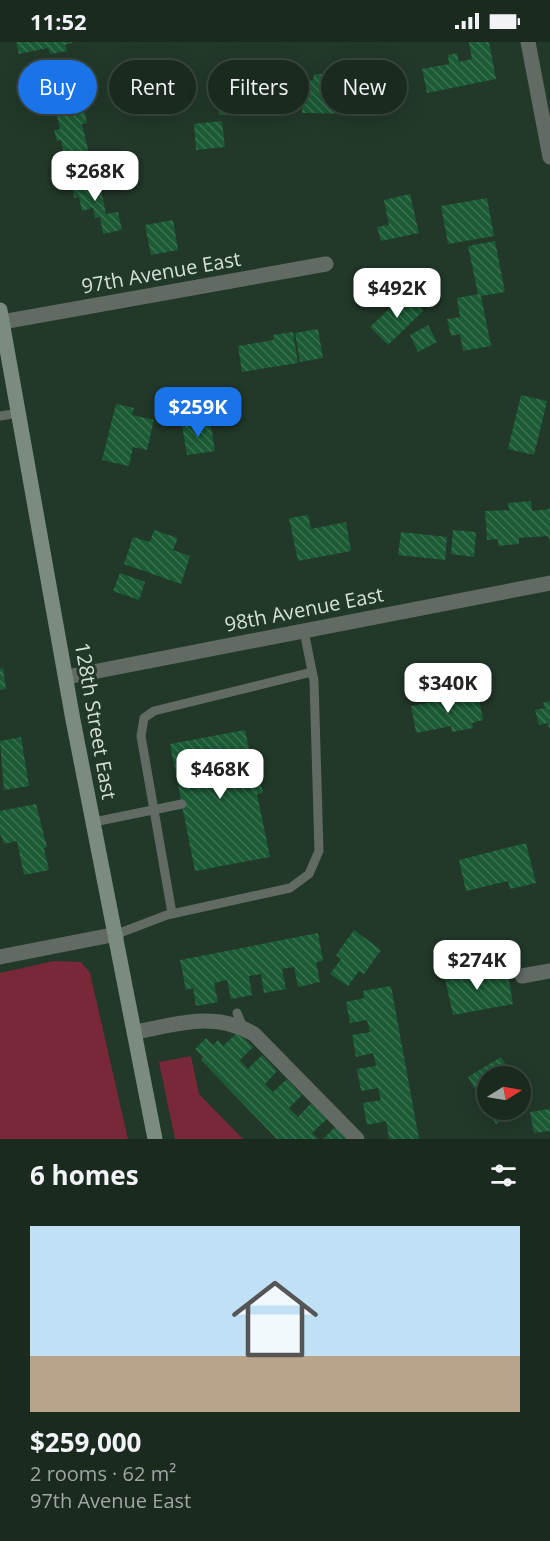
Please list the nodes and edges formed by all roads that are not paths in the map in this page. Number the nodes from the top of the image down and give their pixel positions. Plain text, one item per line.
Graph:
1 (528, 42) edge
2 (550, 157) edge
3 (326, 264) dead end
4 (1, 316) edge
5 (19, 413) junction
6 (0, 416) edge
7 (550, 583) edge
8 (304, 631) junction
9 (312, 672) junction
10 (67, 677) junction
11 (182, 804) dead end
12 (153, 810) junction
13 (94, 822) junction
14 (172, 913) junction
15 (117, 934) junction
16 (0, 957) edge
17 (550, 971) edge
18 (522, 976) dead end
19 (136, 1032) junction
20 (155, 1139) edge
21 (357, 1139) edge

1 - 2 street
3 - 4 street, 97th Avenue East
4 - 5 street, 128th Street East
5 - 6 lane
5 - 10 street, 128th Street East
7 - 8 street, 98th Avenue East
8 - 9 lane
8 - 10 street, 98th Avenue East
9 - 12 lane
9 - 14 lane
10 - 13 street, 128th Street East
11 - 12 lane
12 - 13 lane
12 - 14 lane
13 - 15 street, 128th Street East
14 - 15 lane
15 - 16 street
15 - 19 street, 128th Street East
17 - 18 street
19 - 20 street, 128th Street East
19 - 21 street

